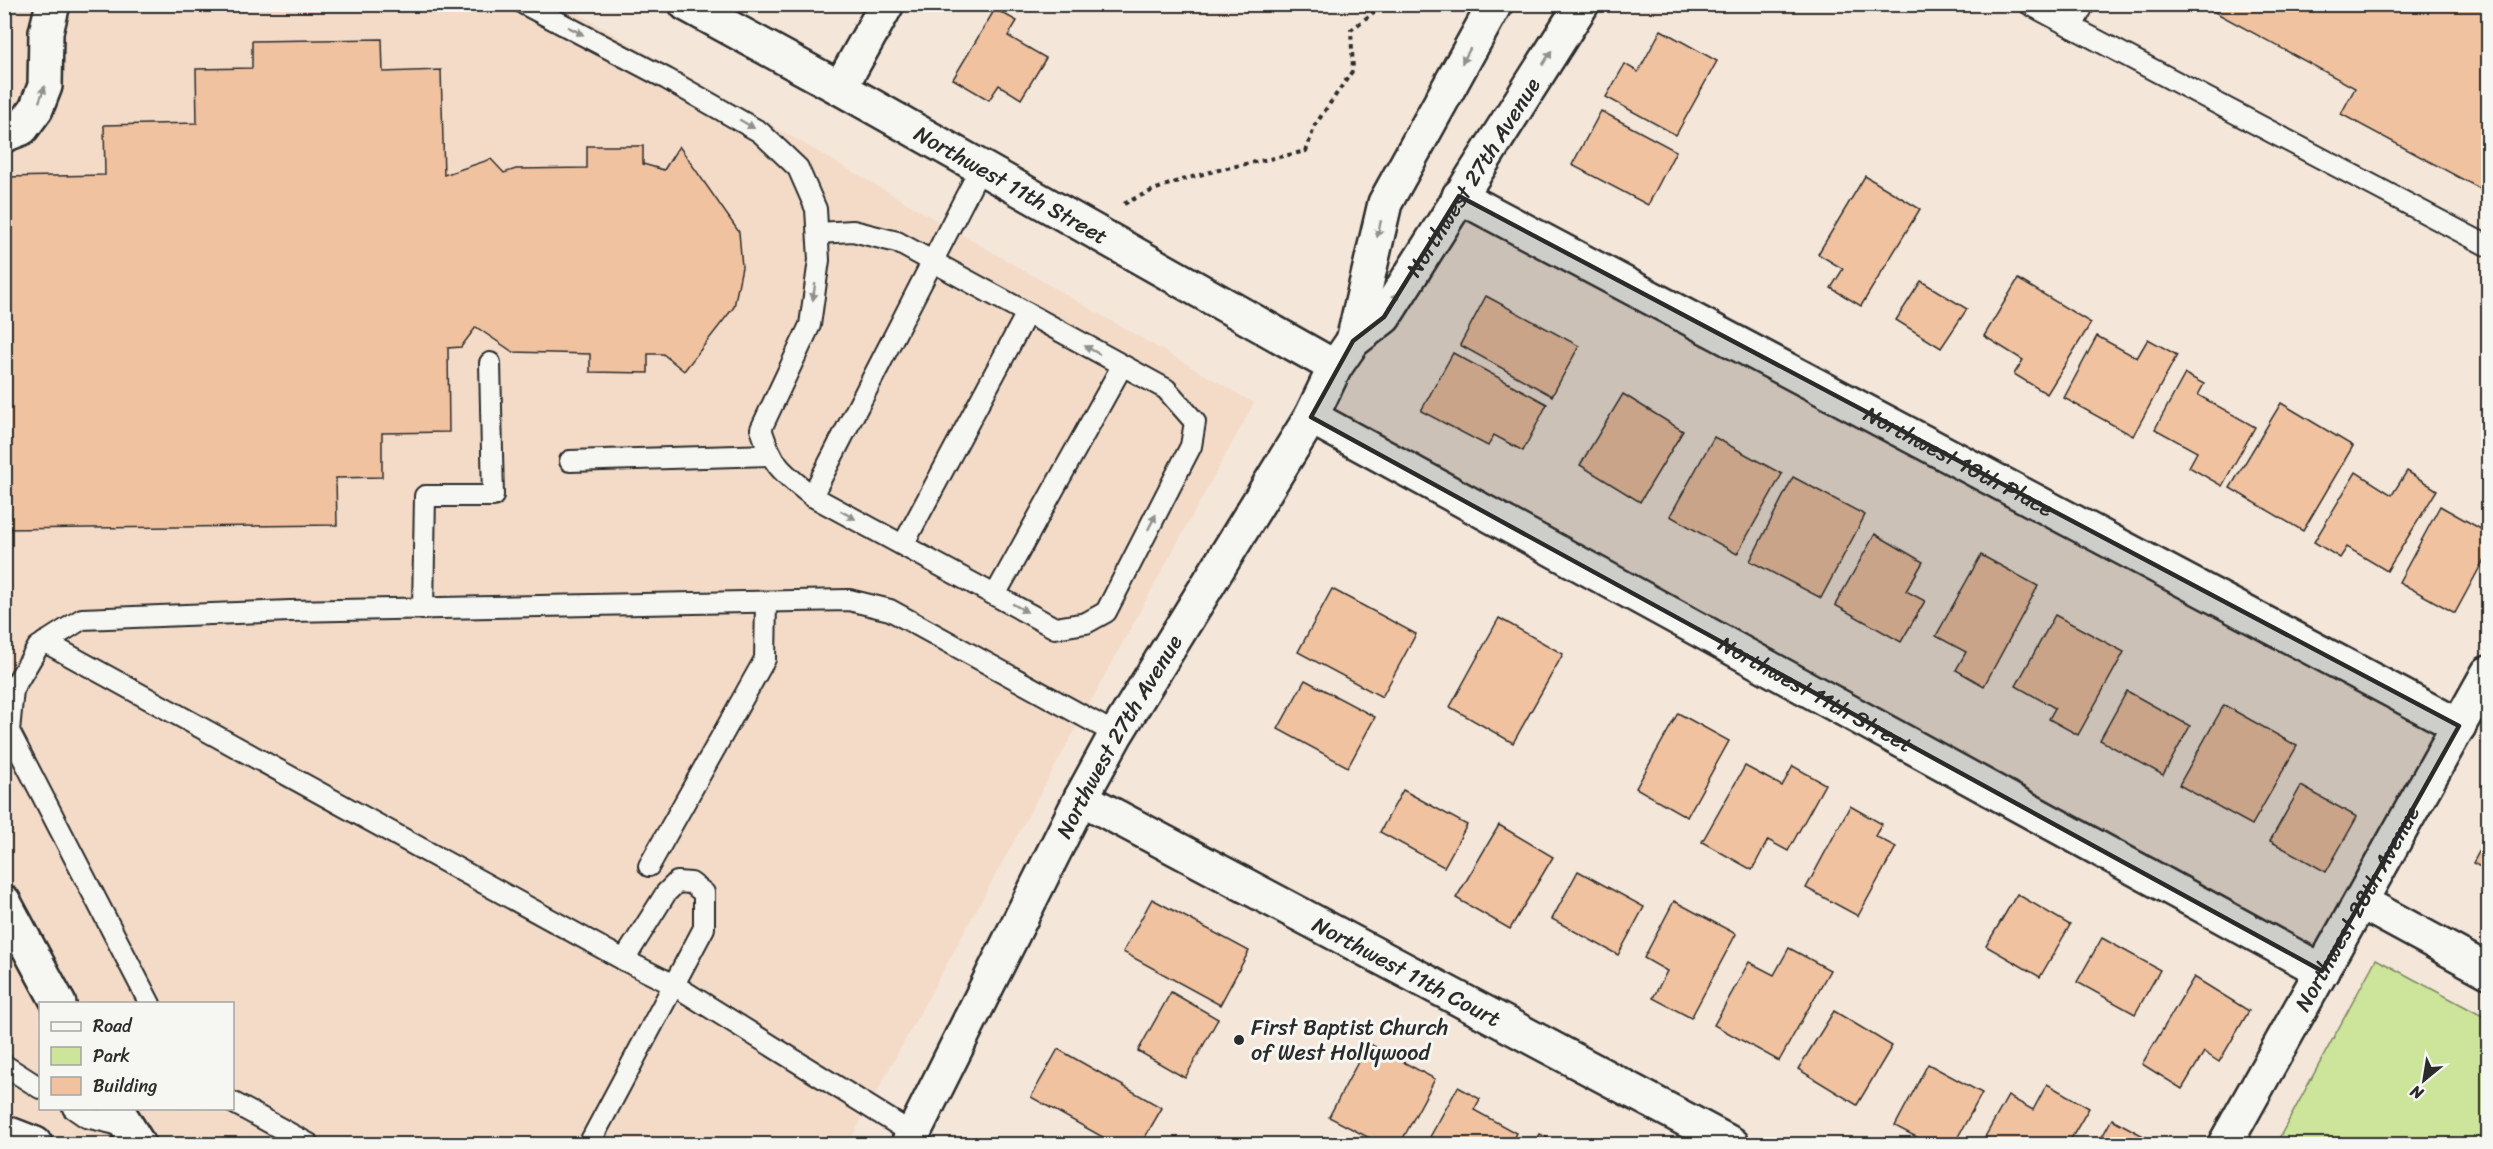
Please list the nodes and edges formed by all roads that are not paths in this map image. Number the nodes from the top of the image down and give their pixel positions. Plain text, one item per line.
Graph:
1 (52, 4) edge
2 (524, 4) edge
3 (686, 4) edge
4 (887, 4) edge
5 (1495, 4) edge
6 (1582, 4) edge
7 (2029, 4) edge
8 (2084, 4) edge
9 (2072, 27) junction
10 (840, 88) junction
11 (4, 135) edge
12 (981, 167) junction
13 (1459, 196) junction
14 (818, 233) junction
15 (2488, 246) edge
16 (932, 261) junction
17 (1027, 313) junction
18 (1344, 354) junction
19 (490, 363) dead end
20 (1122, 366) junction
21 (1311, 417) junction
22 (770, 455) junction
23 (570, 461) dead end
24 (812, 496) junction
25 (903, 545) junction
26 (995, 595) junction
27 (766, 602) junction
28 (423, 609) junction
29 (45, 642) junction
30 (2488, 673) edge
31 (2459, 726) junction
32 (1116, 734) junction
33 (1081, 798) junction
34 (649, 866) dead end
35 (4, 902) edge
36 (2361, 902) junction
37 (624, 960) junction
38 (2322, 971) junction
39 (2488, 971) edge
40 (674, 985) junction
41 (58, 1002) edge
42 (149, 1002) edge
43 (4, 1065) edge
44 (39, 1087) edge
45 (234, 1103) edge
46 (77, 1110) edge
47 (126, 1126) edge
48 (910, 1139) edge
49 (309, 1144) edge
50 (589, 1144) edge
51 (1732, 1144) edge
52 (2225, 1144) edge

11 -> 1 street
2 -> 14 lane
3 - 10 street, Northwest 11th Street
4 - 10 street
5 -> 18 street, Northwest 27th Avenue
13 -> 6 street, Northwest 27th Avenue
7 - 9 lane
8 - 9 lane
9 - 15 lane
10 - 12 street, Northwest 11th Street
12 - 16 lane
12 - 18 street, Northwest 11th Street
18 -> 13 street, Northwest 27th Avenue
13 - 31 street, Northwest 10th Place
14 - 16 lane
14 -> 22 lane
16 - 17 lane
16 - 24 lane
20 -> 17 lane
17 - 25 lane
18 - 21 street, Northwest 27th Avenue
19 - 28 lane
20 - 26 lane
26 -> 20 lane
21 - 32 street, Northwest 27th Avenue
21 - 38 street, Northwest 11th Street
22 - 23 lane
22 - 24 lane
24 -> 25 lane
25 - 26 lane
27 - 28 lane
27 - 32 lane
27 - 34 lane
28 - 29 lane
29 - 37 lane
29 - 42 lane
30 - 31 street, Northwest 28th Avenue
31 - 36 street, Northwest 28th Avenue
32 - 33 street, Northwest 27th Avenue
33 - 48 street, Northwest 27th Avenue
33 - 51 street, Northwest 11th Court
35 - 41 street
36 - 38 street, Northwest 28th Avenue
36 - 39 street
37 - 40 lane
37 - 40 lane
38 - 52 street, Northwest 28th Avenue
40 - 48 lane
40 - 50 lane
43 - 44 lane
45 - 49 lane
46 - 47 lane

